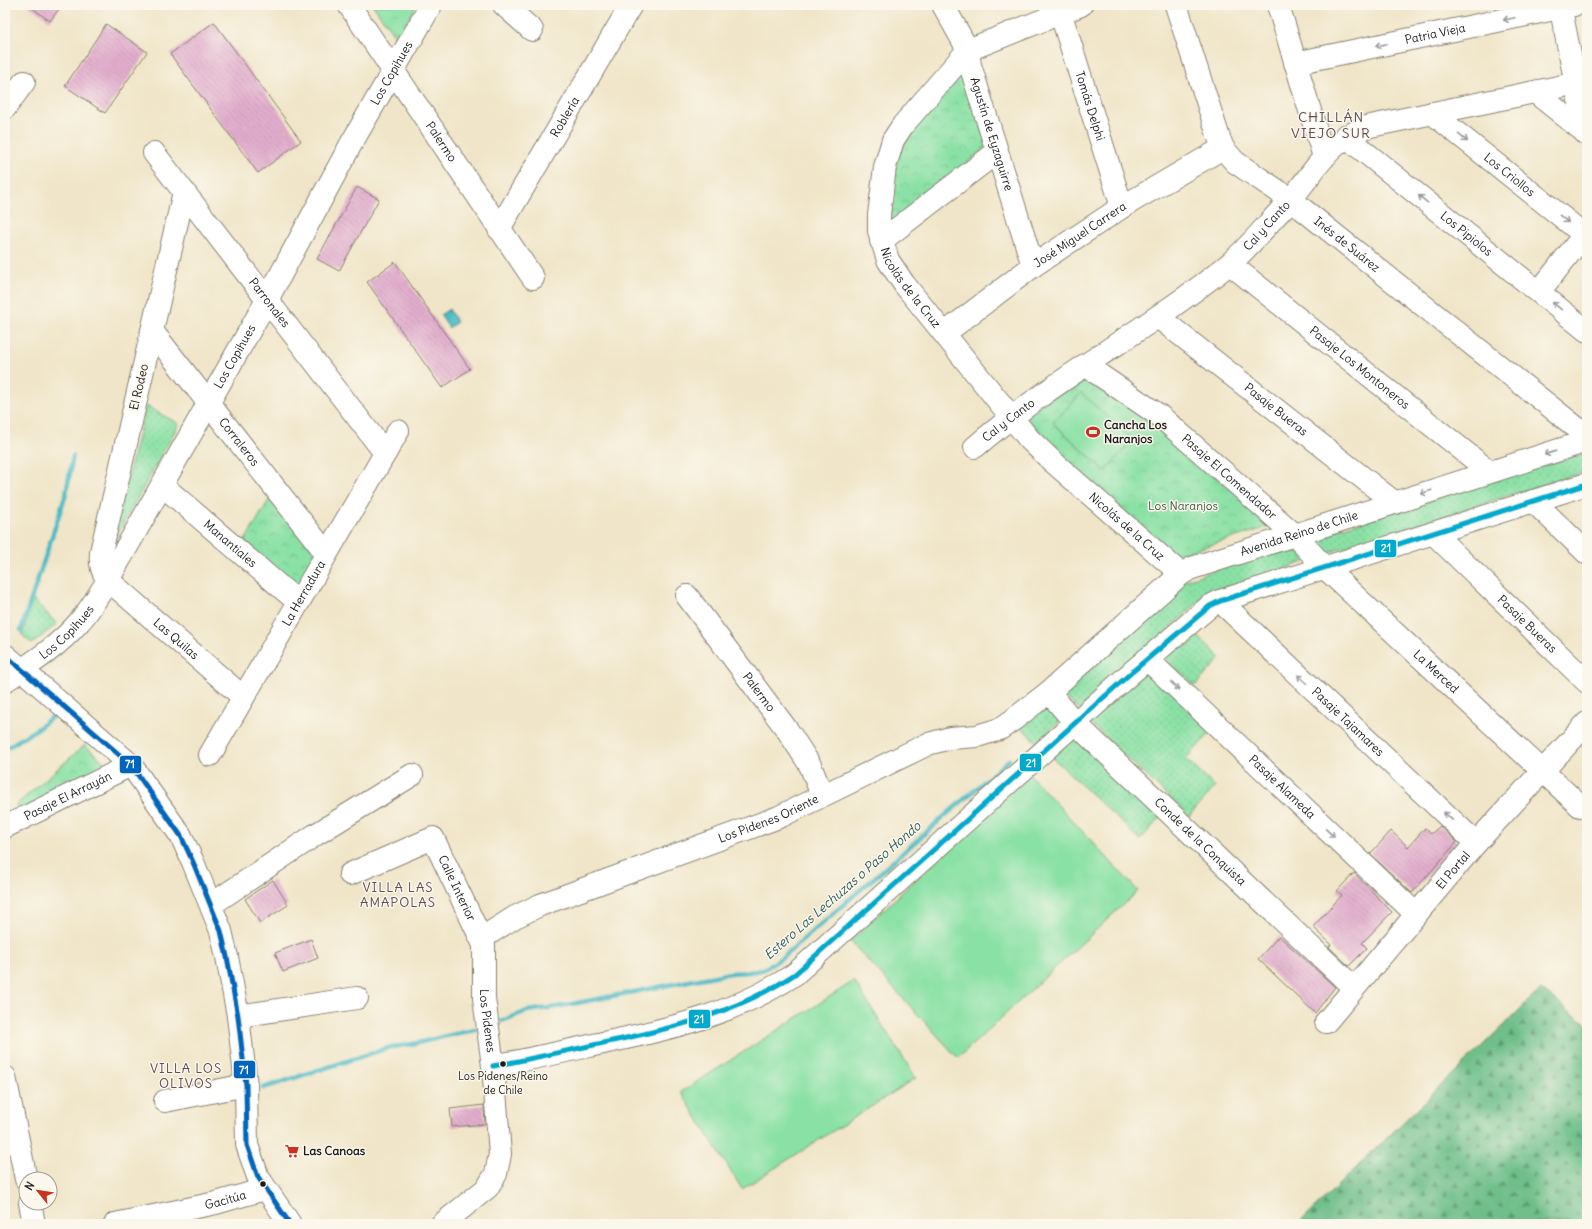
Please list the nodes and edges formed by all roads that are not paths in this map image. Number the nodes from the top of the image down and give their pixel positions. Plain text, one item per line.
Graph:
1 (349, 5) edge
2 (431, 5) edge
3 (504, 5) edge
4 (631, 5) edge
5 (943, 5) edge
6 (1081, 5) edge
7 (1176, 5) edge
8 (1278, 5) edge
9 (1565, 6) edge
10 (1060, 8) edge
11 (532, 30) dead end
12 (968, 50) junction
13 (1295, 63) junction
14 (392, 72) junction
15 (24, 82) dead end
16 (1582, 83) edge
17 (1535, 92) junction
18 (5, 108) edge
19 (1432, 113) junction
20 (1587, 134) edge
21 (1345, 136) junction
22 (1223, 148) junction
23 (997, 152) junction
24 (154, 153) dead end
25 (1324, 157) junction
26 (184, 192) junction
27 (1290, 200) junction
28 (1122, 207) junction
29 (499, 229) junction
30 (1586, 234) edge
31 (881, 241) junction
32 (1230, 264) junction
33 (1033, 266) junction
34 (532, 278) dead end
35 (1539, 292) junction
36 (268, 300) junction
37 (1158, 317) junction
38 (152, 331) junction
39 (1587, 331) edge
40 (945, 333) junction
41 (1085, 365) junction
42 (209, 402) junction
43 (1010, 417) junction
44 (398, 431) dead end
45 (1587, 436) edge
46 (1587, 441) edge
47 (975, 447) dead end
48 (385, 453) junction
49 (1490, 472) junction
50 (1587, 484) edge
51 (162, 485) junction
52 (1532, 501) junction
53 (1395, 502) junction
54 (1433, 533) junction
55 (1295, 535) junction
56 (326, 553) junction
57 (1587, 553) edge
58 (1324, 567) junction
59 (1182, 574) junction
60 (108, 580) junction
61 (687, 596) dead end
62 (1220, 601) junction
63 (298, 602) junction
64 (5, 655) edge
65 (1147, 659) junction
66 (14, 675) edge
67 (1587, 682) edge
68 (1049, 692) junction
69 (244, 697) junction
70 (1075, 723) junction
71 (1587, 724) edge
72 (210, 755) dead end
73 (131, 765) junction
74 (1542, 771) junction
75 (412, 775) dead end
76 (822, 794) junction
77 (1580, 806) dead end
78 (5, 827) edge
79 (1476, 843) junction
80 (350, 874) dead end
81 (212, 904) junction
82 (1416, 914) junction
83 (482, 938) junction
84 (1354, 988) junction
85 (357, 998) dead end
86 (238, 1016) junction
87 (1326, 1022) dead end
88 (493, 1066) junction
89 (5, 1077) edge
90 (246, 1085) junction
91 (165, 1101) dead end
92 (24, 1171) edge
93 (265, 1189) junction
94 (32, 1211) edge
95 (34, 1224) edge
96 (114, 1224) edge
97 (290, 1224) edge
98 (442, 1224) edge

1 - 14 street, Palermo
2 - 14 street, Los Copihues
3 - 11 street
4 - 29 street, Roblería
5 - 12 street, Agustín de Eyzaguirre
6 - 10 street, Nicolás de la Cruz
7 - 22 street, Inés de Suárez
8 - 13 street
9 -> 13 street, Patria Vieja
9 - 16 street
10 - 12 street, Nicolás de la Cruz
10 - 28 street, Tomás Delphi
12 - 23 street, Agustín de Eyzaguirre
12 - 31 street, Nicolás de la Cruz
13 - 25 street
14 - 29 street, Palermo
14 - 36 street, Los Copihues
15 - 18 street
16 - 17 street, Cal y Canto
16 - 20 street
17 - 19 street, Cal y Canto
17 - 20 street
19 - 21 street, Cal y Canto
19 -> 30 street, Los Criollos
21 - 25 street, Cal y Canto
35 -> 21 street, Los Pipiolos
22 - 27 street, Inés de Suárez
22 - 28 street, José Miguel Carrera
23 - 31 street
23 - 33 street, Agustín de Eyzaguirre
24 - 26 street, Parronales
25 - 27 street, Cal y Canto
26 - 36 street, Parronales
26 - 38 street, El Rodeo
27 - 32 street, Cal y Canto
27 - 45 street, Inés de Suárez
28 - 33 street, José Miguel Carrera
29 - 34 street, Palermo
30 - 35 street
31 - 40 street, Nicolás de la Cruz
32 - 37 street, Cal y Canto
32 - 49 street, Pasaje Los Montoneros
33 - 40 street, José Miguel Carrera
39 -> 35 street, Los Pipiolos
36 - 42 street, Los Copihues
36 - 48 street, Parronales
37 - 41 street, Cal y Canto
37 - 53 street, Pasaje Bueras
38 - 42 street, Corraleros
38 - 60 street, El Rodeo
40 - 43 street, Nicolás de la Cruz
41 - 43 street, Cal y Canto
41 - 55 street, Pasaje El Comendador
42 - 51 street, Los Copihues
42 - 56 street, Corraleros
43 - 47 street, Cal y Canto
43 - 59 street, Nicolás de la Cruz
44 - 48 street, La Herradura
46 -> 49 street, Avenida Reino de Chile
48 - 56 street, La Herradura
49 -> 53 street, Avenida Reino de Chile
50 - 52 street
51 - 60 street, Los Copihues
51 - 63 street, Manantiales
52 - 54 street
52 - 57 street
53 - 55 street, Avenida Reino de Chile
54 - 58 street
54 - 67 street, Pasaje Bueras
55 - 58 street, La Merced
55 - 59 street, Avenida Reino de Chile
56 - 63 street, La Herradura
58 - 62 street
58 - 74 street, La Merced
59 - 68 street, Avenida Reino de Chile
60 - 66 street, Los Copihues
60 - 69 street, Las Quilas
61 - 76 street, Palermo
62 - 65 street
79 -> 62 street, Pasaje Tajamares
63 - 69 street, La Herradura
64 - 66 street
65 - 70 street
65 -> 82 street, Pasaje Alameda
66 - 73 street
68 - 70 street, Conde de la Conquista
68 - 76 street, Los Pidenes Oriente
69 - 72 street, La Herradura
70 - 84 street, Conde de la Conquista
70 - 88 street
71 - 74 street, El Portal
73 - 78 street, Pasaje El Arrayán
73 - 81 street
74 - 77 street, La Merced
74 - 79 street, El Portal
75 - 81 street
76 - 83 street, Los Pidenes Oriente
79 - 82 street, El Portal
80 - 83 street, Calle Interior
81 - 86 street
82 - 84 street, El Portal
83 - 88 street, Los Pidenes
84 - 87 street, El Portal
85 - 86 street
86 - 90 street
88 - 98 street, Los Pidenes
89 - 92 street
90 - 91 street
90 - 93 street
93 - 96 street, Gacitúa
93 - 97 street
94 - 95 street

